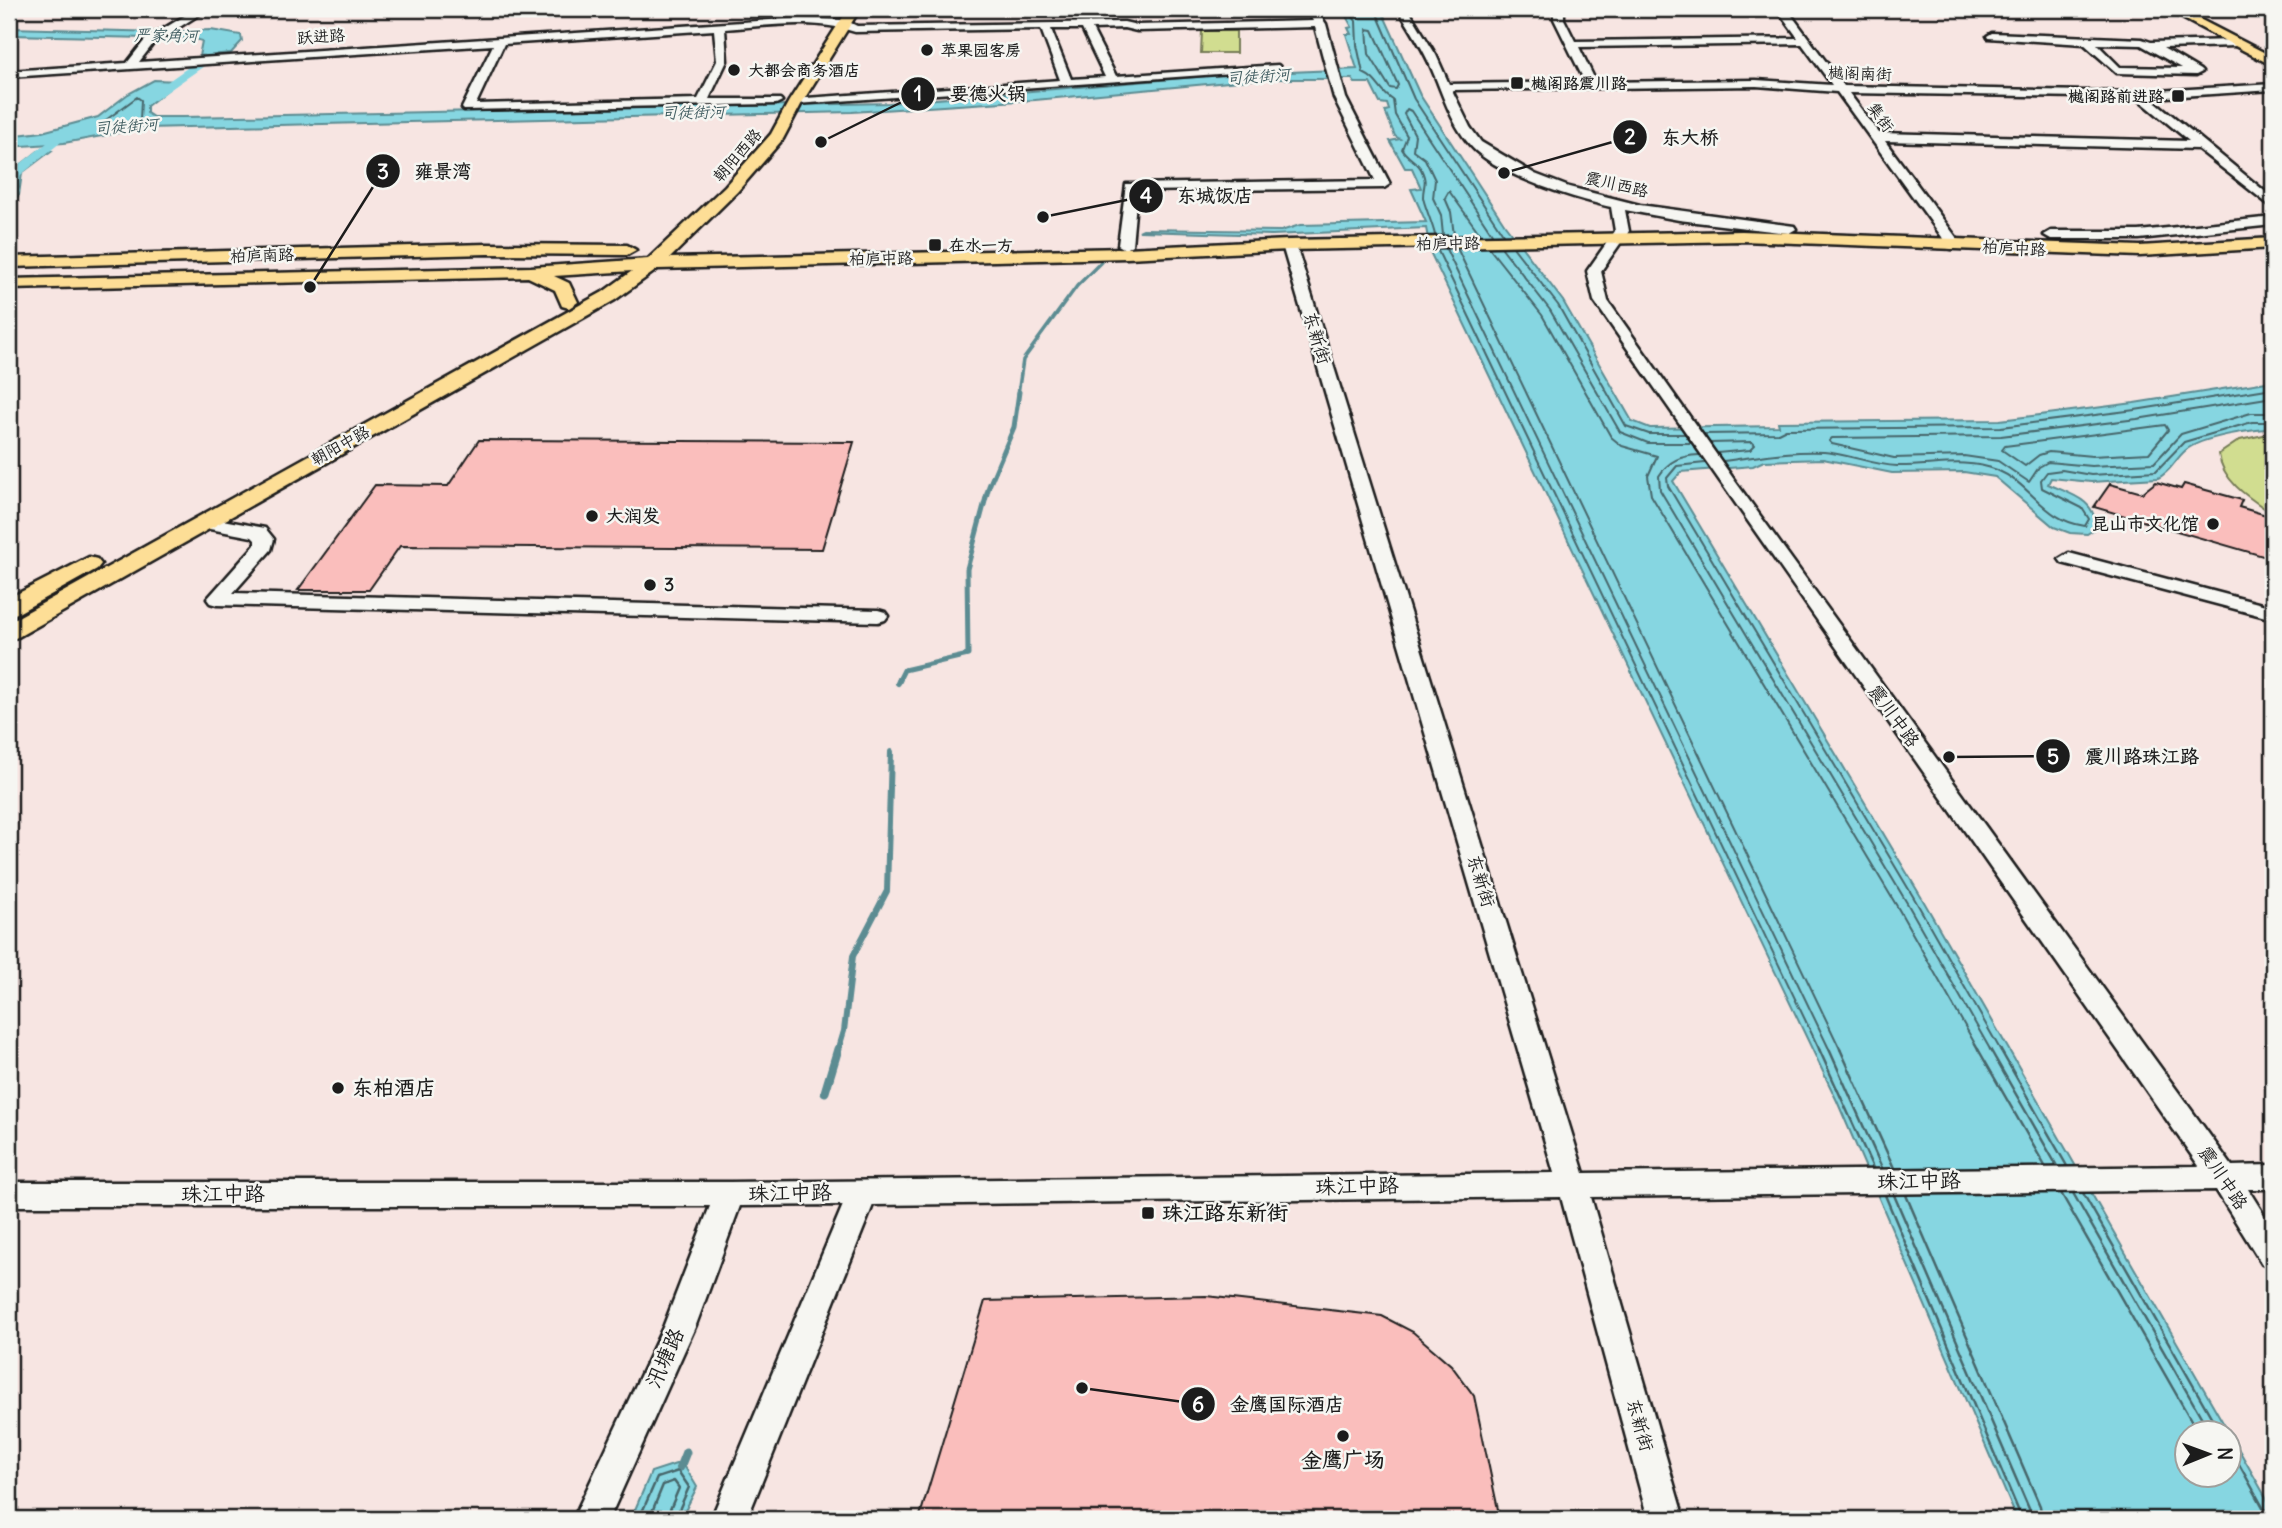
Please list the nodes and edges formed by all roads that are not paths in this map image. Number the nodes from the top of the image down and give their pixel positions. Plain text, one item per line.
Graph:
1 (203, 9) edge
2 (837, 9) edge
3 (854, 9) edge
4 (1311, 9) edge
5 (1403, 9) edge
6 (1559, 9) edge
7 (1783, 9) edge
8 (2171, 9) edge
9 (2185, 9) edge
10 (829, 21) junction
11 (845, 23) junction
12 (1321, 24) junction
13 (719, 25) junction
14 (1045, 27) junction
15 (1086, 27) junction
16 (821, 33) dead end
17 (1992, 36) dead end
18 (501, 39) junction
19 (1806, 41) junction
20 (2088, 41) junction
21 (2236, 43) junction
22 (1572, 44) junction
23 (2150, 46) junction
24 (2273, 54) edge
25 (2273, 62) edge
26 (131, 65) junction
27 (1331, 65) joint
28 (1274, 66) dead end
29 (2196, 72) junction
30 (9, 74) edge
31 (1112, 79) junction
32 (1067, 83) junction
33 (1334, 83) joint
34 (1592, 84) junction
35 (1444, 87) junction
36 (2273, 87) edge
37 (1840, 89) junction
38 (2227, 90) junction
39 (2140, 95) junction
40 (776, 102) dead end
41 (701, 104) junction
42 (794, 106) junction
43 (759, 131) dead end
44 (1877, 137) junction
45 (2202, 145) junction
46 (737, 157) dead end
47 (1617, 203) junction
48 (2273, 204) edge
49 (2273, 221) edge
50 (1789, 229) junction
51 (2273, 233) edge
52 (1621, 235) junction
53 (2051, 235) dead end
54 (1391, 240) junction
55 (1950, 241) junction
56 (2273, 243) edge
57 (1125, 245) junction
58 (1289, 245) junction
59 (653, 256) junction
60 (9, 262) edge
61 (622, 268) junction
62 (531, 272) junction
63 (9, 284) edge
64 (569, 302) junction
65 (201, 522) junction
66 (2069, 559) dead end
67 (9, 608) edge
68 (2273, 613) edge
69 (878, 616) dead end
70 (9, 632) edge
71 (2273, 1177) edge
72 (2134, 1179) joint
73 (2225, 1179) junction
74 (1572, 1184) junction
75 (1620, 1184) joint
76 (863, 1192) junction
77 (9, 1194) edge
78 (730, 1194) junction
79 (2273, 1255) edge
80 (591, 1519) edge
81 (729, 1519) edge
82 (1666, 1519) edge

1 - 26 street
2 - 10 main road
3 - 11 main road, 朝阳西路
4 - 12 street
5 - 35 street, 震川西路
6 - 22 street
7 - 19 street, 集街
8 - 21 main road
9 - 24 main road
10 - 11 street, 跃进路
10 - 13 street, 跃进路
10 - 16 main road
11 - 14 street, 跃进路
11 - 42 main road, 朝阳西路
12 - 15 street, 跃进路
12 - 27 street
13 - 18 street, 跃进路
13 - 41 street
14 - 15 street, 跃进路
14 - 32 street
15 - 31 street
17 - 20 street
18 - 26 street, 跃进路
18 - 41 street
19 - 22 street
19 - 37 street, 集街
20 - 23 street
20 - 29 street
21 - 23 street
21 - 25 main road
22 - 34 street
23 - 29 street
26 - 30 street, 跃进路
27 - 33 street
28 - 31 street
29 - 38 street
31 - 32 street
32 - 42 street
33 - 57 street
34 - 35 street, 樾阁南街
34 - 37 street, 樾阁南街
35 - 47 street, 震川西路
36 - 38 street, 樾阁南街
37 - 39 street, 樾阁南街
37 - 44 street, 集街
38 - 39 street, 樾阁南街
39 - 45 street
40 - 41 street
42 - 59 main road, 朝阳西路
43 - 46 main road, 朝阳西路
44 - 45 street
44 - 55 street, 集街
45 - 48 street
47 - 50 street, 震川西路
47 - 52 street
49 - 53 street
50 - 52 main road, 柏庐中路
50 - 55 main road, 柏庐中路
51 - 55 main road, 柏庐中路
52 - 54 main road, 柏庐中路
52 - 55 main road, 柏庐中路
52 - 73 street, 震川中路
54 - 57 main road, 柏庐中路
54 - 58 main road, 柏庐中路
55 - 56 main road, 柏庐中路
57 - 59 main road, 柏庐中路
58 - 59 main road, 柏庐中路
58 - 74 street, 东新街
59 - 60 main road, 柏庐南路
59 - 61 main road, 柏庐中路
59 - 65 main road, 朝阳中路
61 - 62 main road, 柏庐南路
61 - 64 main road, 朝阳中路
62 - 63 main road, 柏庐南路
62 - 64 main road
64 - 67 main road, 朝阳中路
65 - 69 street
65 - 70 main road, 朝阳中路
66 - 68 street
71 - 73 street
72 - 73 street
72 - 75 street, 珠江中路
73 - 79 street, 震川中路
74 - 75 street, 珠江中路
74 - 76 street, 珠江中路
74 - 82 street, 东新街
76 - 78 street, 珠江中路
76 - 81 street
77 - 78 street, 珠江中路
78 - 80 street, 汛塘路

